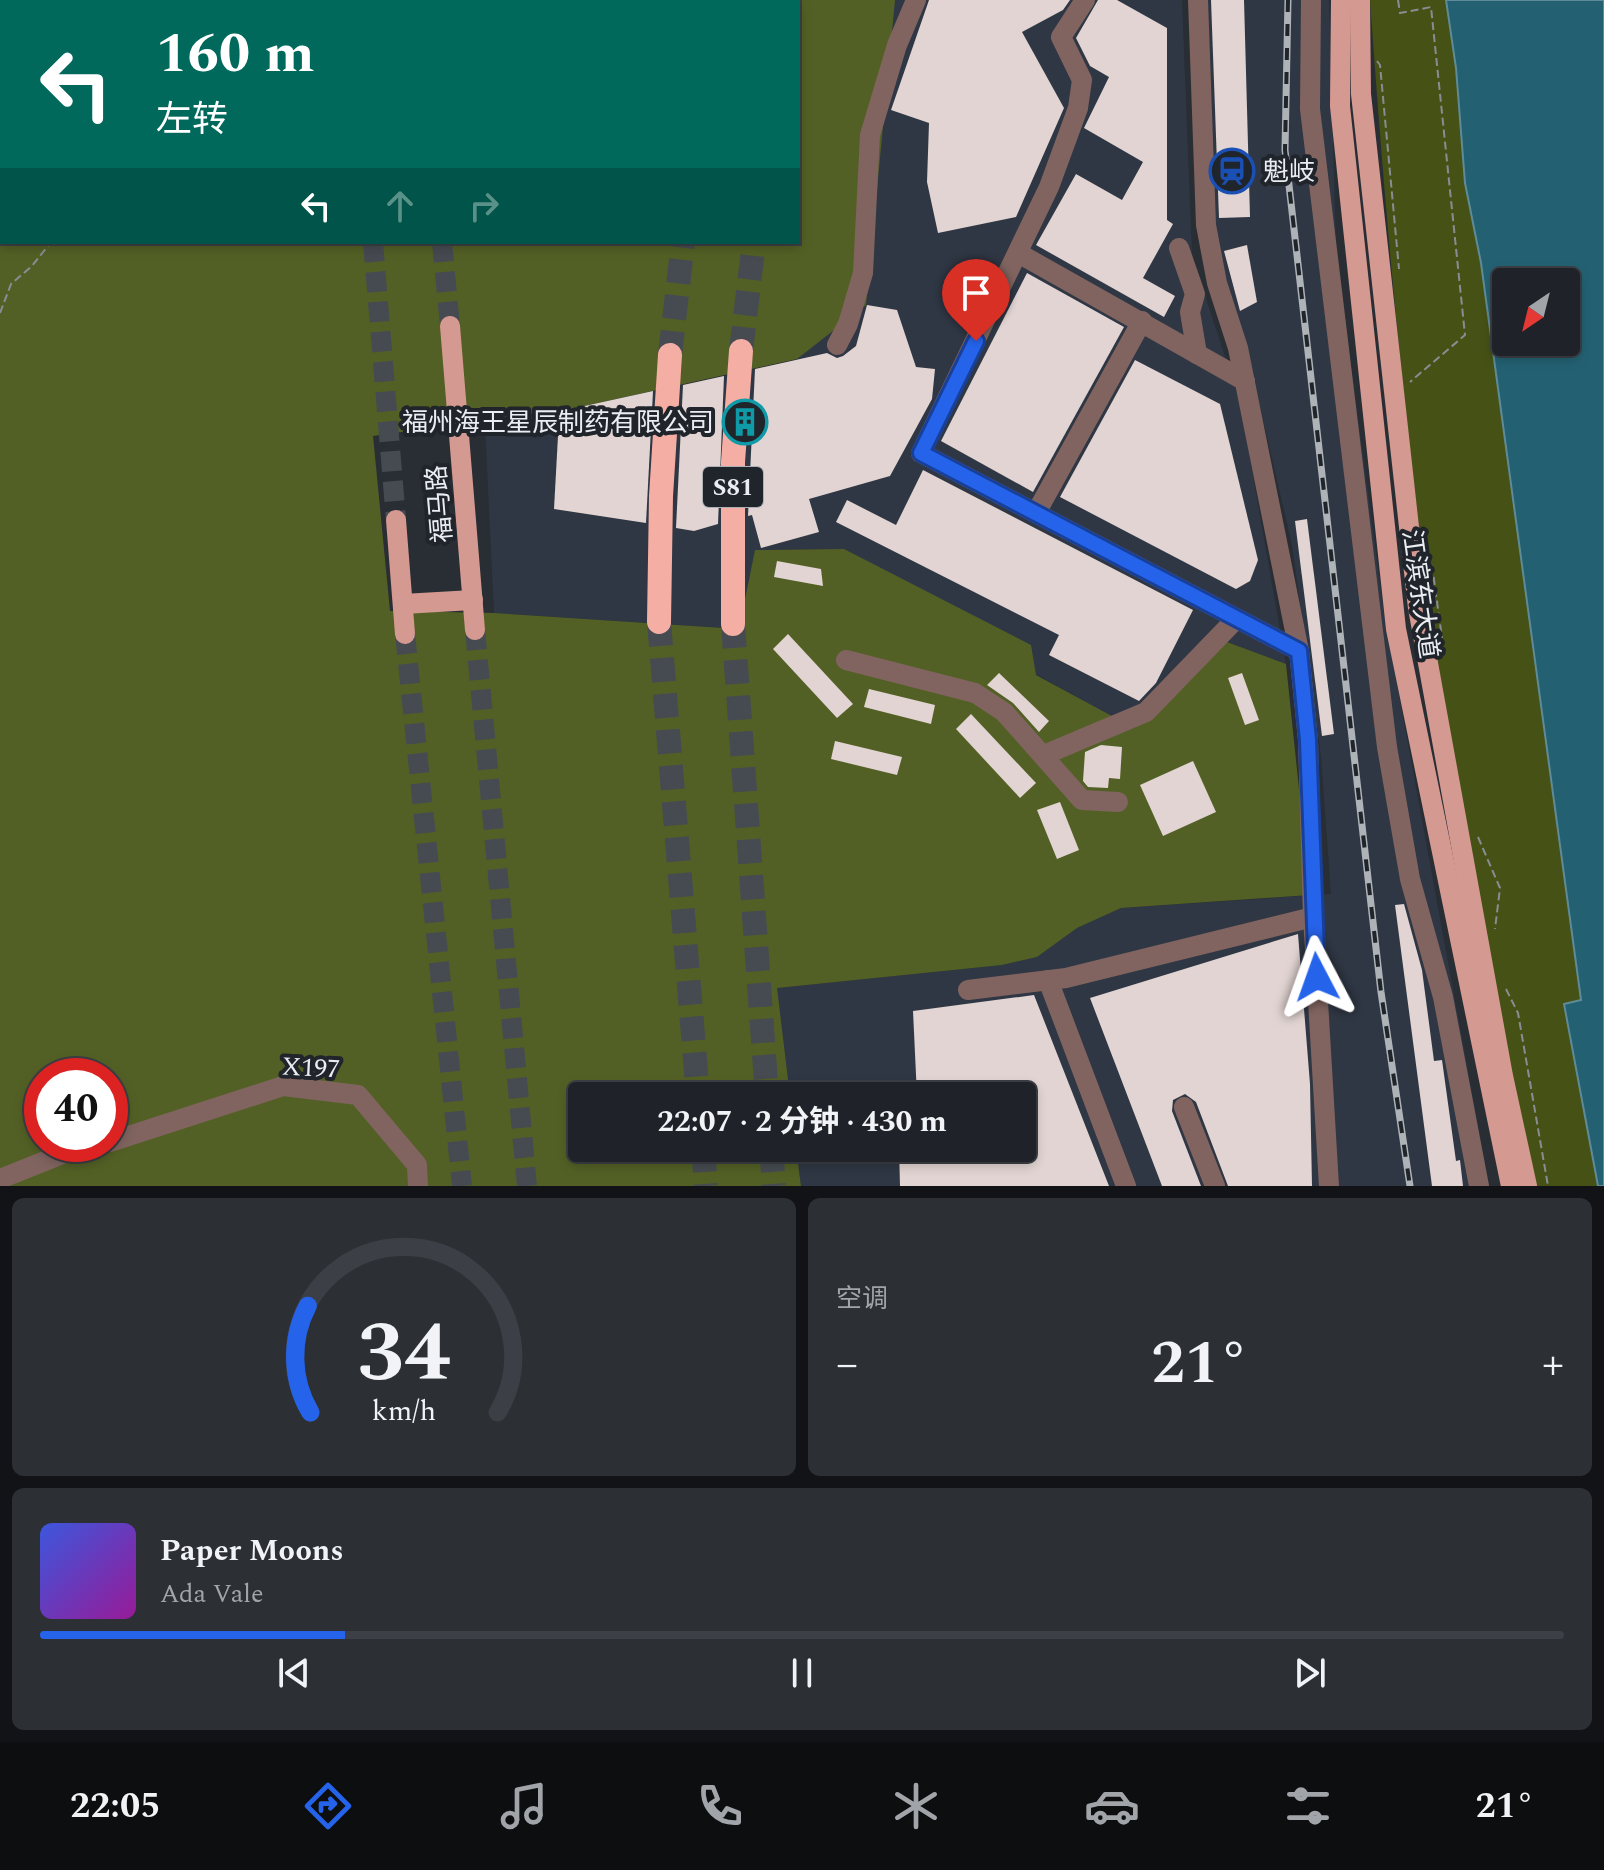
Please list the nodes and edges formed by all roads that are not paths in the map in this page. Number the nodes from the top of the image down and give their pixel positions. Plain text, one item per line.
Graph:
1 (916, 0) edge
2 (1085, 0) edge
3 (1198, 0) edge
4 (1311, 0) edge
5 (1341, 0) edge
6 (1360, 0) edge
7 (1179, 248) dead end
8 (1018, 253) junction
9 (1142, 321) junction
10 (450, 326) tunnel mouth
11 (837, 345) dead end
12 (741, 351) tunnel mouth
13 (1197, 354) junction
14 (670, 355) tunnel mouth
15 (1245, 381) junction
16 (1036, 513) junction
17 (396, 520) tunnel mouth
18 (473, 600) junction
19 (403, 604) junction
20 (1236, 619) junction
21 (659, 622) tunnel mouth
22 (733, 624) tunnel mouth
23 (475, 630) tunnel mouth
24 (405, 634) tunnel mouth
25 (1299, 651) junction
26 (846, 660) dead end
27 (1044, 755) junction
28 (1118, 802) dead end
29 (1313, 917) junction
30 (1048, 980) junction
31 (968, 990) dead end
32 (1184, 1107) dead end
33 (128, 1136) edge
34 (42, 1162) edge
35 (0, 1179) edge
36 (418, 1186) edge
37 (1126, 1186) edge
38 (1215, 1186) edge
39 (1329, 1186) edge
40 (1479, 1186) edge
41 (1511, 1186) edge
42 (1527, 1186) edge

1 - 11 street
2 - 8 street
3 - 15 street
4 - 40 street
5 - 41 main road, 江滨东大道, bridge
6 - 42 main road, bridge
7 - 13 street
8 - 9 street
8 - 16 street
9 - 13 street
9 - 16 street
10 - 18 main road, 福马路
12 - 22 highway, S81
13 - 15 street
14 - 21 highway
15 - 25 street
16 - 20 street
17 - 19 main road, 福马路
18 - 19 main road
18 - 23 main road, 福马路
19 - 24 main road, 福马路
20 - 25 street
20 - 27 street
25 - 29 street
26 - 27 street
27 - 28 street
29 - 30 street
29 - 39 street
30 - 31 street
30 - 37 street
32 - 38 street
33 - 36 street, X197 / X197
34 - 35 street

